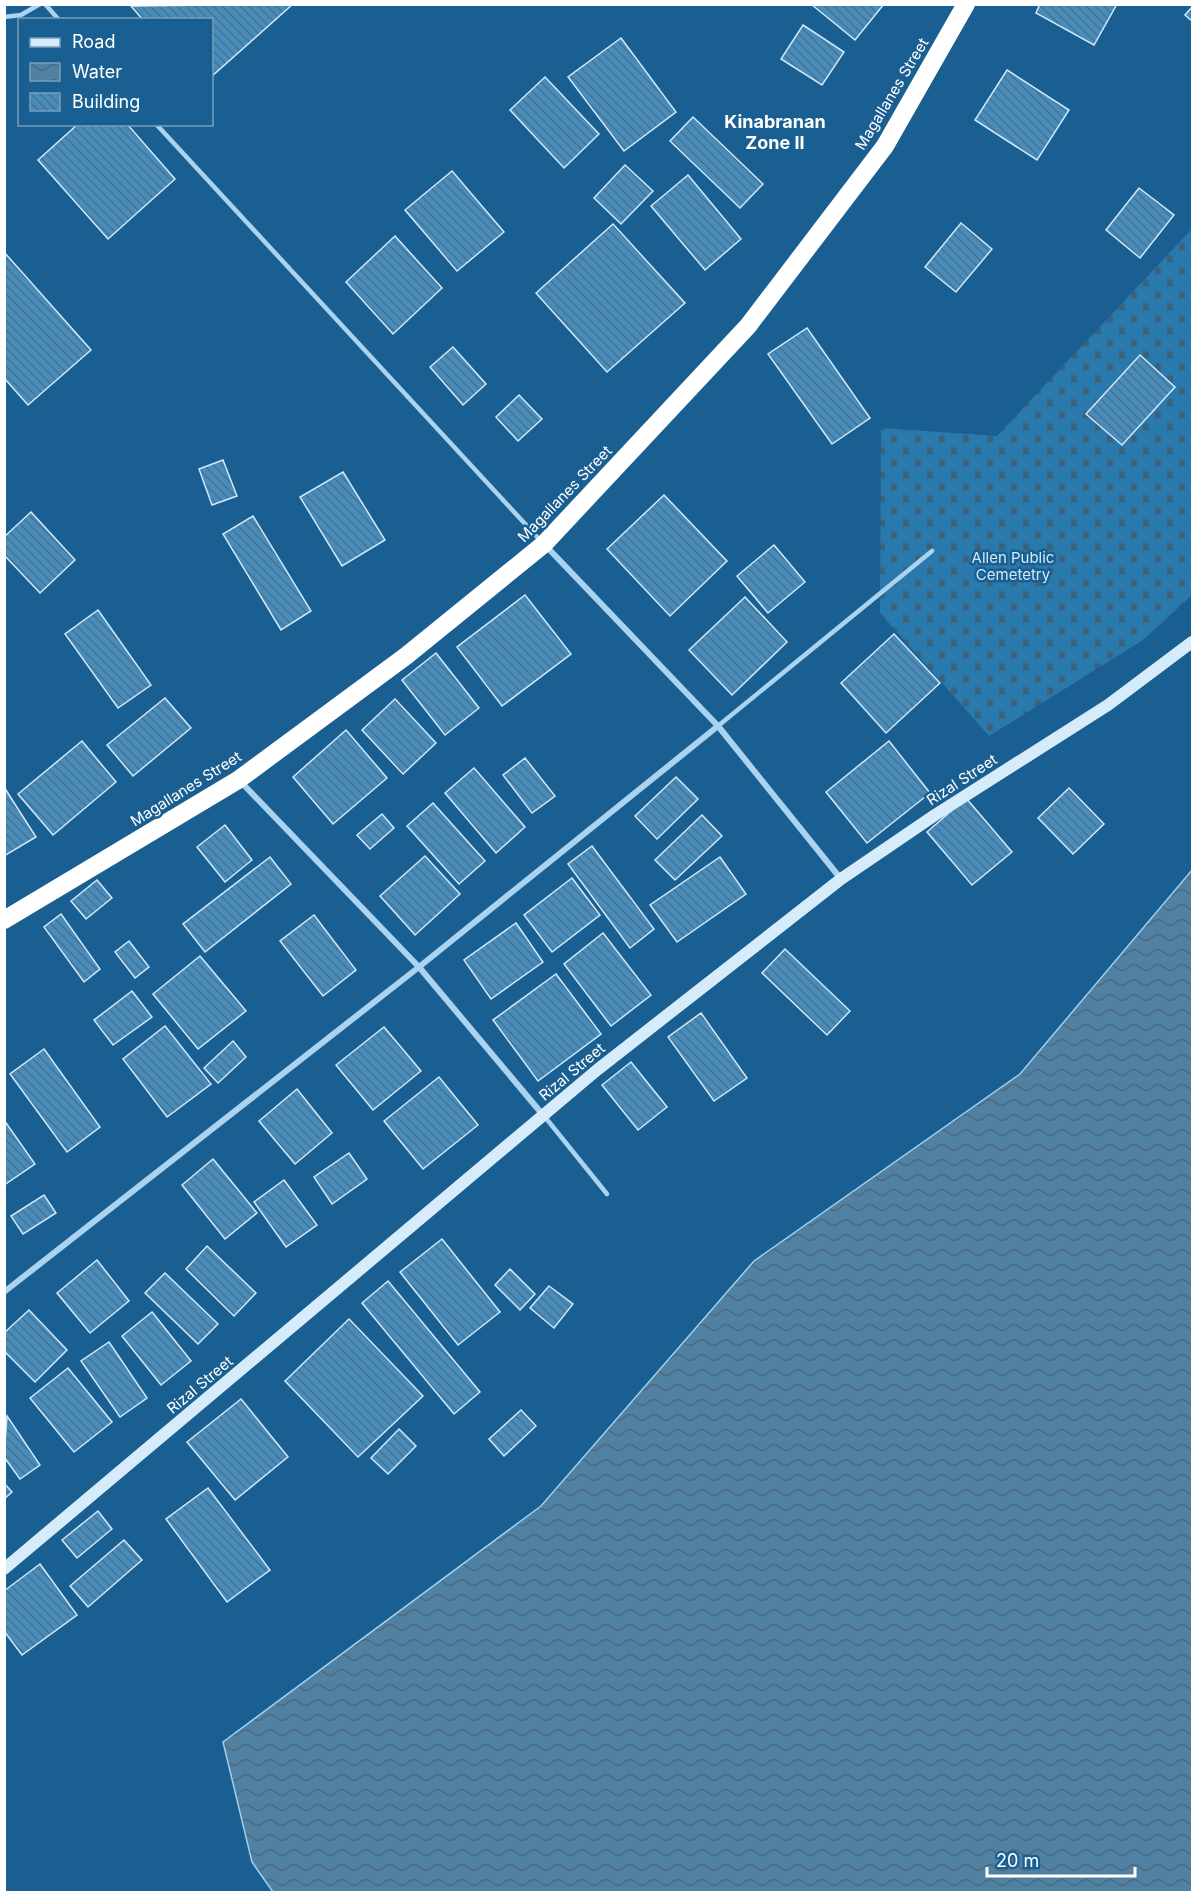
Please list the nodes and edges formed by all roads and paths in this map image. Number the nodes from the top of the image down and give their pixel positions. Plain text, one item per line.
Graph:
1 (40, 4) edge
2 (45, 4) edge
3 (966, 4) edge
4 (4, 17) edge
5 (57, 18) edge
6 (158, 126) edge
7 (544, 544) junction
8 (932, 551) dead end
9 (1192, 642) edge
10 (718, 726) junction
11 (238, 780) junction
12 (841, 879) junction
13 (4, 920) edge
14 (419, 967) junction
15 (544, 1116) junction
16 (607, 1194) dead end
17 (4, 1292) edge
18 (4, 1569) edge

1 - 4 lane
2 - 5 lane
3 - 7 highway, Magallanes Street
6 - 7 lane
7 - 10 street
7 - 11 highway, Magallanes Street
8 - 10 lane
9 - 12 street, Rizal Street
10 - 12 street
10 - 14 street
11 - 13 highway, Magallanes Street
11 - 14 street
12 - 15 street, Rizal Street
14 - 15 street
14 - 17 street
15 - 16 lane
15 - 18 street, Rizal Street

